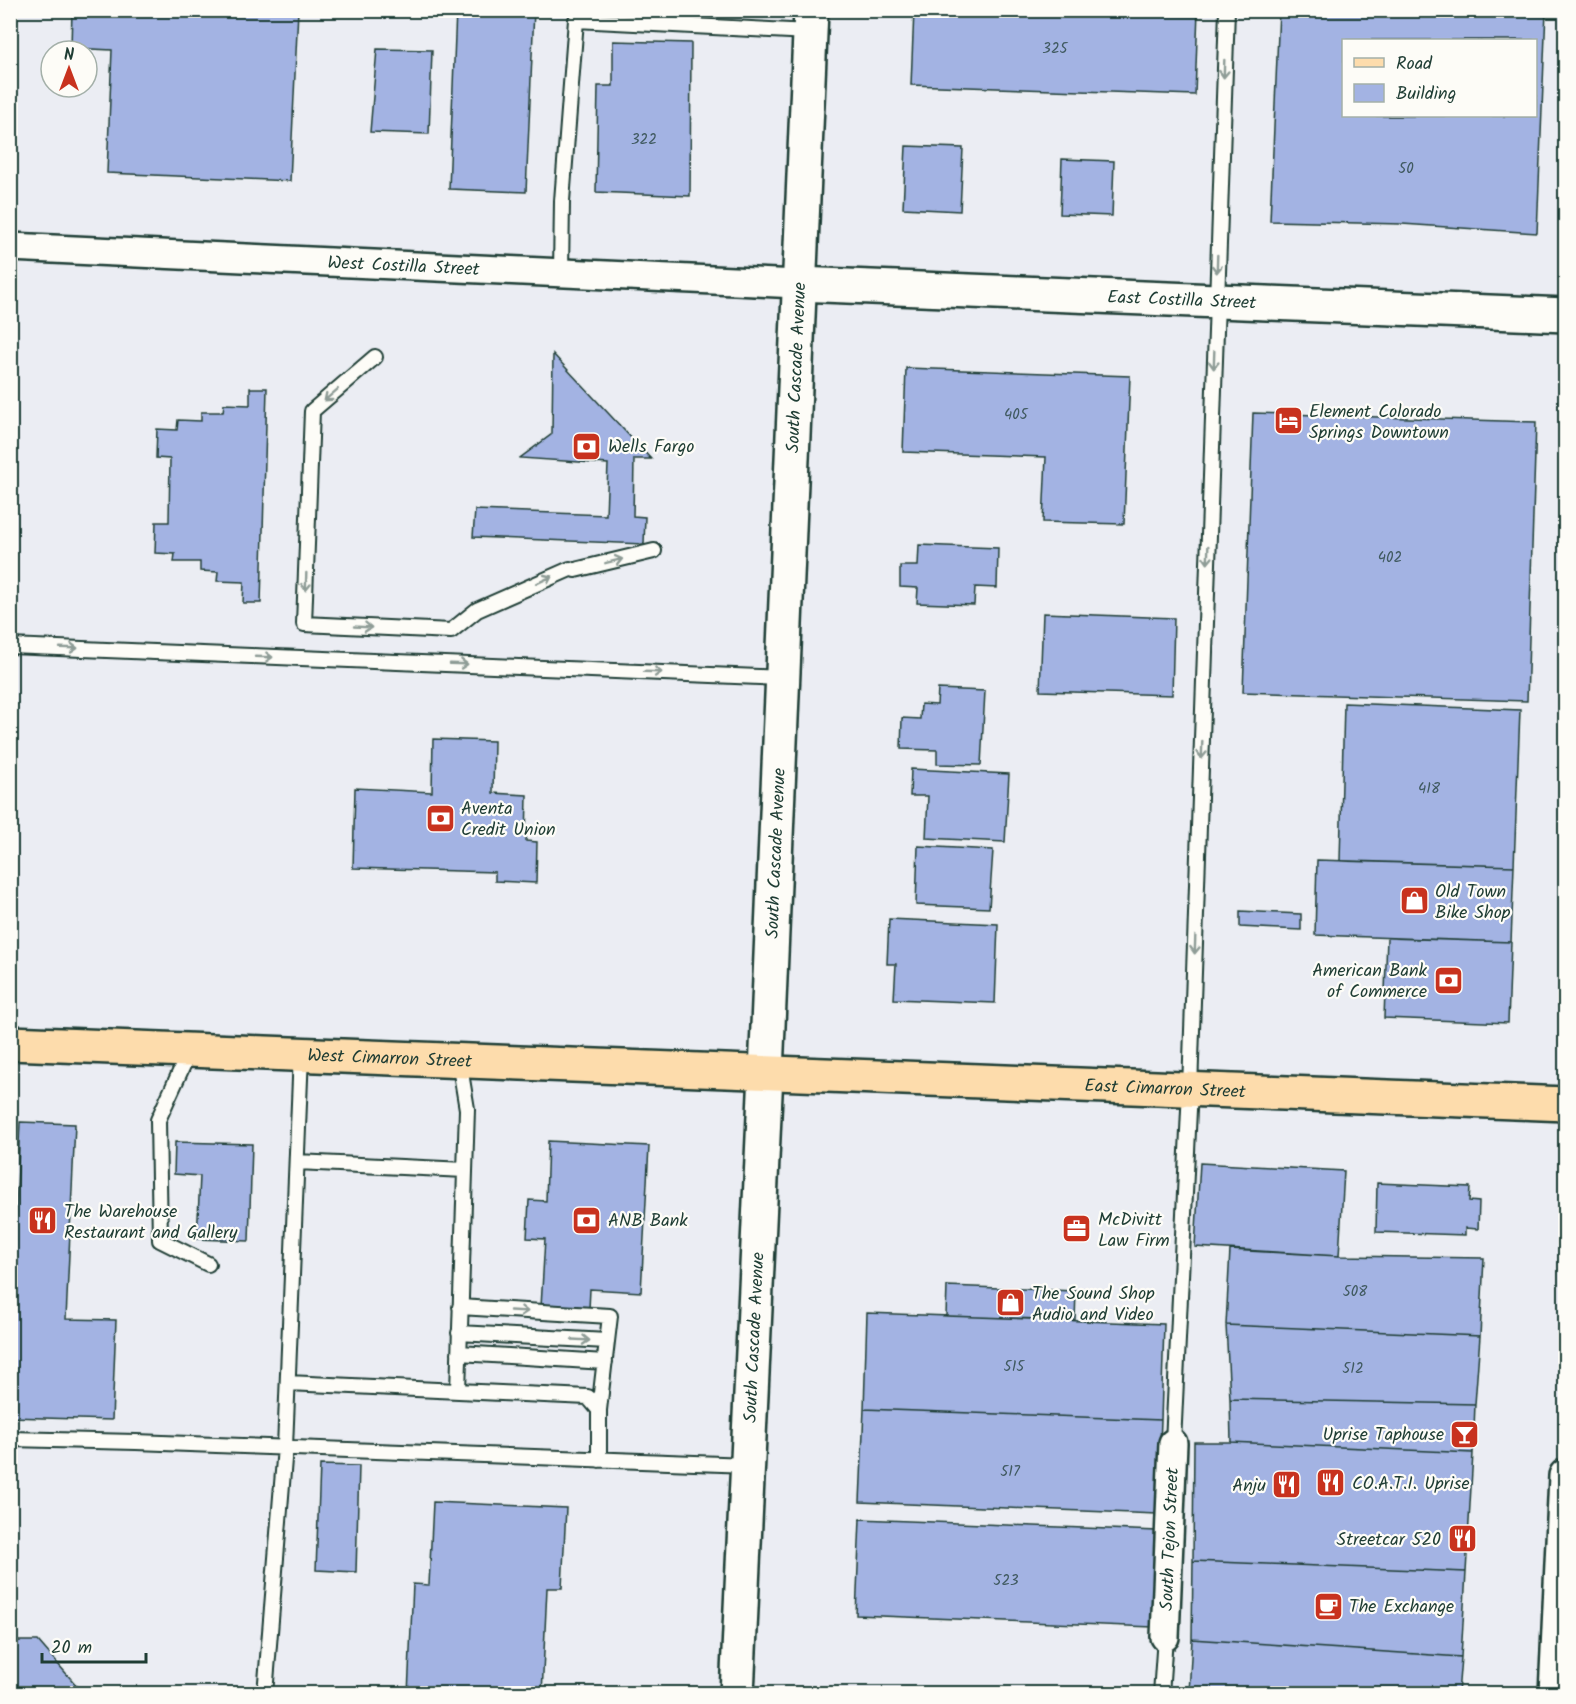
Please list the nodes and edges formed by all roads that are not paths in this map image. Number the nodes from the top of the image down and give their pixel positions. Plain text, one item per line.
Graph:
1 (1227, 10) edge
2 (810, 21) edge
3 (10, 247) edge
4 (561, 273) junction
5 (798, 284) junction
6 (1216, 302) junction
7 (1566, 315) edge
8 (375, 357) dead end
9 (654, 551) dead end
10 (10, 646) edge
11 (782, 678) junction
12 (10, 1043) edge
13 (190, 1050) junction
14 (301, 1054) junction
15 (459, 1061) junction
16 (766, 1073) junction
17 (1190, 1089) junction
18 (1566, 1104) edge
19 (297, 1162) junction
20 (465, 1170) junction
21 (208, 1264) dead end
22 (460, 1307) junction
23 (459, 1333) junction
24 (607, 1341) junction
25 (459, 1353) junction
26 (605, 1362) junction
27 (288, 1383) junction
28 (458, 1391) junction
29 (599, 1410) junction
30 (10, 1439) edge
31 (1173, 1443) joint
32 (285, 1448) junction
33 (599, 1460) junction
34 (748, 1465) junction
35 (1566, 1476) edge
36 (1165, 1637) joint
37 (265, 1694) edge
38 (737, 1694) edge
39 (1161, 1694) edge
40 (1556, 1694) edge

1 -> 6 lane
2 - 4 lane
2 - 5 street, South Cascade Avenue
3 - 4 street, West Costilla Street
4 - 5 street, West Costilla Street
5 - 6 street, East Costilla Street
5 - 11 street, South Cascade Avenue
6 - 7 street, East Costilla Street
6 -> 17 lane
8 -> 9 lane
10 -> 11 lane
11 - 16 street, South Cascade Avenue
12 - 13 main road, West Cimarron Street
13 - 14 main road, West Cimarron Street
13 - 21 lane
14 - 15 main road, West Cimarron Street
14 - 19 lane
15 - 16 main road, West Cimarron Street
15 - 20 lane
16 - 17 main road, East Cimarron Street
16 - 34 street, South Cascade Avenue
17 - 18 main road, East Cimarron Street
17 - 31 lane
19 - 20 lane
19 - 27 lane
20 - 22 lane
22 - 23 lane
22 -> 24 lane
23 -> 24 lane
23 - 25 lane
24 - 26 lane
25 - 26 lane
25 - 28 lane
26 - 29 lane
27 - 28 lane
27 - 32 lane
28 - 29 lane
29 - 33 lane
30 - 32 lane
31 - 36 street, South Tejon Street
32 - 33 lane
32 - 37 lane
33 - 34 lane
34 - 38 street, South Cascade Avenue
35 - 40 street
36 - 39 lane

